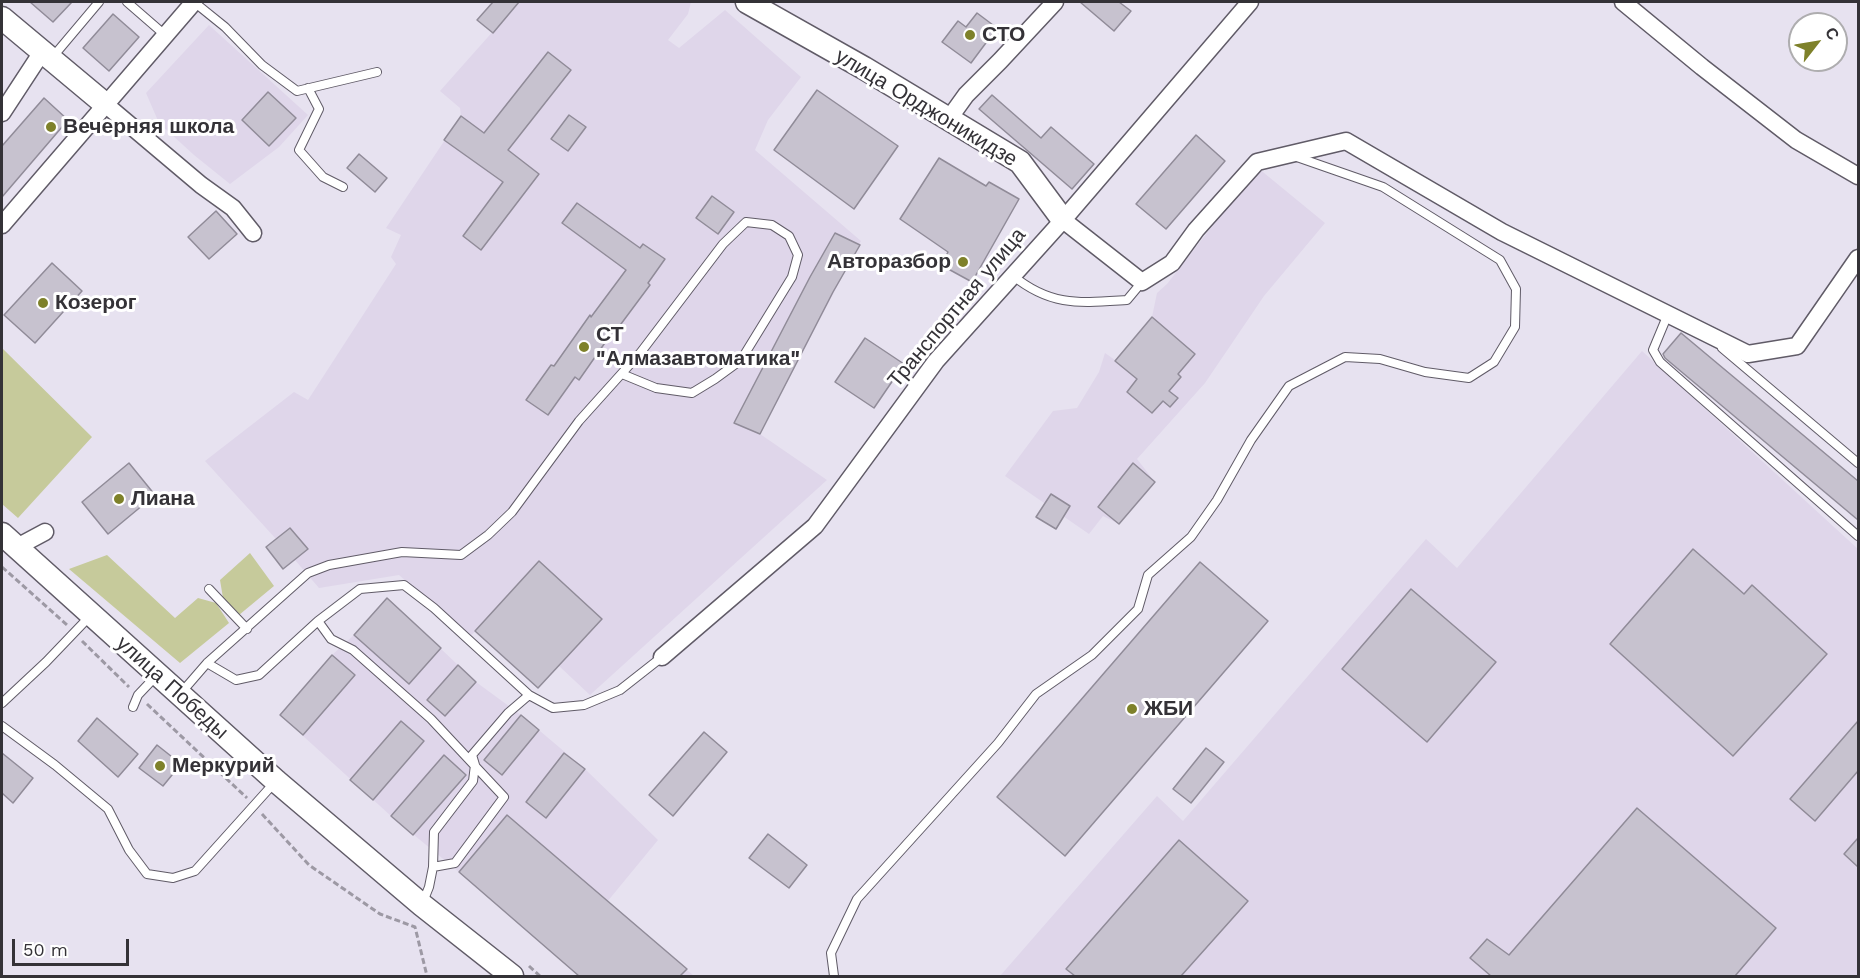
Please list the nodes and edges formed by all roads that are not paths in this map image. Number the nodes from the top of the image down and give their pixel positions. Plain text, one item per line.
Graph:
1 (98, 2) edge
2 (127, 2) edge
3 (194, 2) edge
4 (747, 2) edge
5 (1055, 2) edge
6 (1250, 2) edge
7 (1623, 2) edge
8 (775, 9) edge
9 (2, 18) edge
10 (165, 35) junction
11 (46, 55) junction
12 (377, 72) dead end
13 (308, 88) junction
14 (105, 104) junction
15 (2, 113) edge
16 (948, 120) junction
17 (1288, 154) junction
18 (1858, 176) edge
19 (342, 187) dead end
20 (1063, 220) junction
21 (2, 225) edge
22 (253, 233) dead end
23 (1858, 258) edge
24 (1012, 275) junction
25 (1142, 282) junction
26 (1668, 314) junction
27 (1703, 332) junction
28 (622, 374) junction
29 (1858, 463) edge
30 (45, 532) dead end
31 (1858, 536) edge
32 (9, 541) edge
33 (209, 589) dead end
34 (91, 614) junction
35 (318, 621) junction
36 (247, 629) junction
37 (662, 657) joint
38 (207, 663) junction
39 (157, 674) junction
40 (179, 695) junction
41 (529, 695) junction
42 (2, 703) edge
43 (133, 707) dead end
44 (2, 726) edge
45 (475, 765) junction
46 (276, 781) junction
47 (433, 867) junction
48 (422, 905) junction
49 (512, 976) edge
50 (834, 976) edge

1 - 11 lane
2 - 10 lane
3 - 10 street
3 - 13 lane
4 - 8 main road, улица Орджоникидзе
5 - 16 street
6 - 20 street, Транспортная улица
7 - 18 street
8 - 16 main road, улица Орджоникидзе
9 - 11 main road
10 - 14 street
11 - 14 main road
11 - 15 street
12 - 13 lane
13 - 19 lane
14 - 21 street
14 - 22 street
16 - 20 main road, улица Орджоникидзе
17 - 25 street
17 - 26 street
17 - 50 lane
20 - 24 street, Транспортная улица
20 - 25 street, улица Орджоникидзе
23 - 27 street
24 - 25 lane
24 - 37 street, Транспортная улица
26 - 27 street
26 - 31 lane
27 - 29 lane
28 - 28 lane
28 - 36 lane
30 - 32 street
32 - 34 main road, улица Победы
33 - 36 lane
34 - 39 main road, улица Победы
34 - 42 lane
35 - 38 lane
35 - 41 lane
35 - 45 lane
36 - 38 lane
37 - 41 lane
38 - 40 lane
39 - 40 main road, улица Победы
39 - 43 lane
40 - 46 main road, улица Победы
41 - 45 lane
44 - 46 lane
45 - 47 lane
45 - 47 lane
46 - 48 main road, улица Победы
47 - 48 lane
48 - 49 main road, улица Победы

